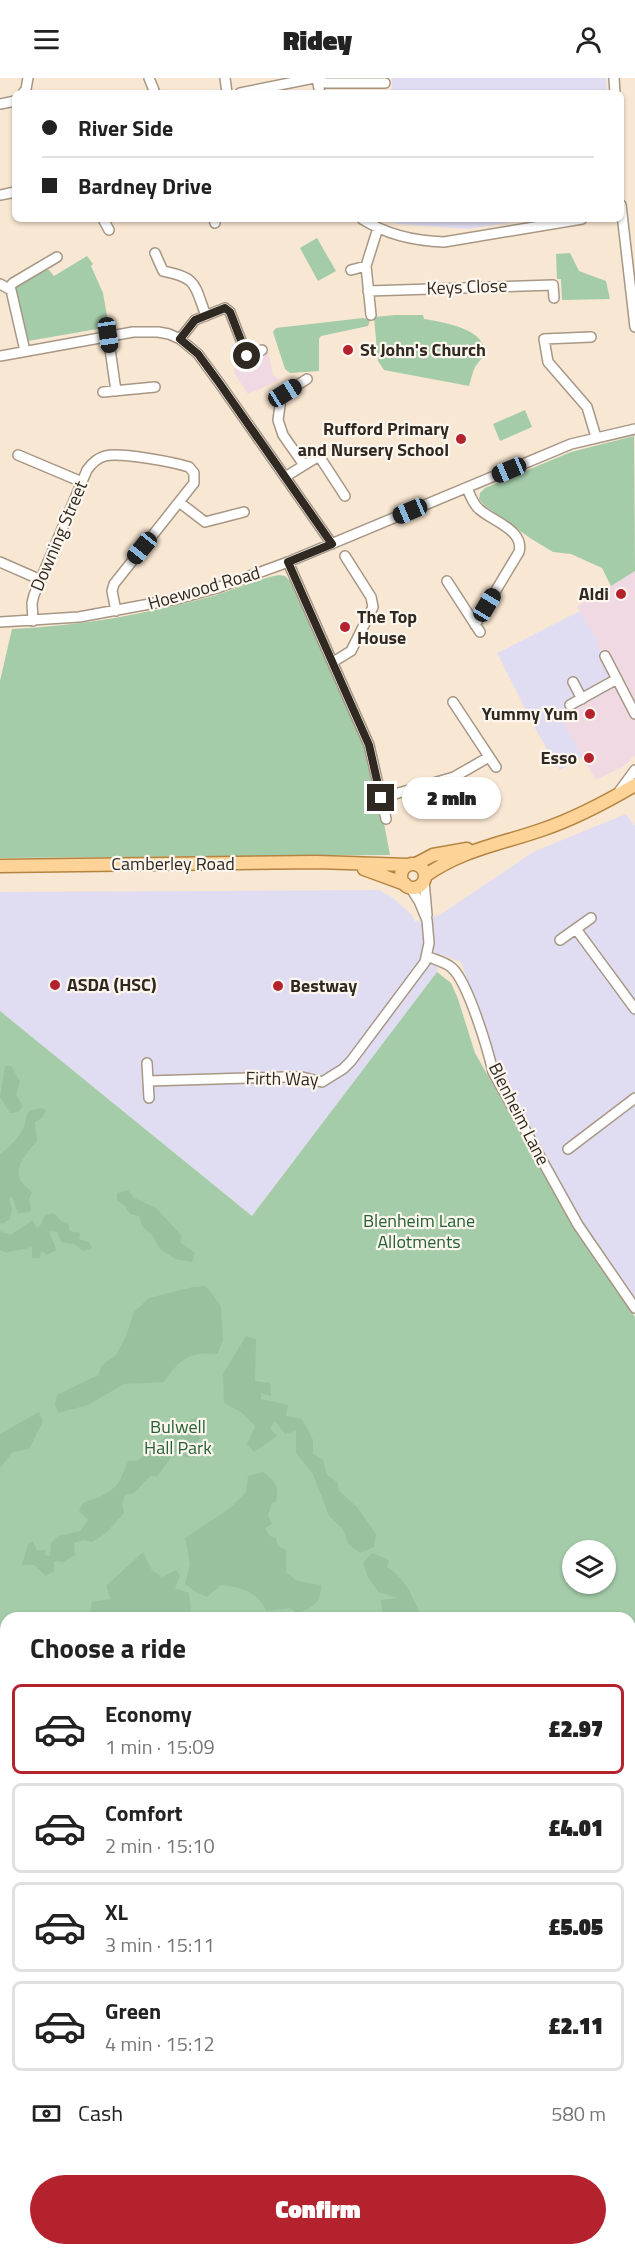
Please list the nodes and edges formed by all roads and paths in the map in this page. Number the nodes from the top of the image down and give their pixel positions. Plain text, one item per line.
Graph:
1 (315, 78) edge
2 (385, 83) dead end
3 (255, 90) edge
4 (105, 222) edge
5 (367, 222) edge
6 (564, 222) edge
7 (622, 222) edge
8 (378, 228) junction
9 (109, 230) dead end
10 (156, 254) dead end
11 (57, 257) dead end
12 (366, 266) junction
13 (351, 270) dead end
14 (4, 286) edge
15 (368, 291) junction
16 (554, 298) dead end
17 (371, 315) dead end
18 (206, 316) junction
19 (634, 321) edge
20 (108, 335) junction
21 (591, 337) dead end
22 (180, 339) junction
23 (262, 350) dead end
24 (25, 351) junction
25 (0, 356) edge
26 (307, 379) dead end
27 (155, 387) dead end
28 (116, 391) junction
29 (103, 392) dead end
30 (634, 429) edge
31 (596, 437) junction
32 (329, 449) dead end
33 (319, 456) junction
34 (21, 460) dead end
35 (304, 465) junction
36 (285, 477) junction
37 (82, 482) junction
38 (467, 488) junction
39 (339, 492) dead end
40 (179, 502) junction
41 (244, 512) dead end
42 (332, 544) junction
43 (345, 556) dead end
44 (0, 562) edge
45 (288, 562) junction
46 (352, 567) junction
47 (342, 573) dead end
48 (41, 580) junction
49 (447, 581) dead end
50 (116, 611) junction
51 (33, 621) junction
52 (0, 622) edge
53 (605, 656) dead end
54 (333, 662) junction
55 (617, 679) junction
56 (573, 682) dead end
57 (582, 699) junction
58 (453, 702) dead end
59 (570, 705) dead end
60 (635, 714) edge
61 (489, 757) junction
62 (496, 767) dead end
63 (635, 770) edge
64 (635, 785) edge
65 (614, 797) junction
66 (381, 798) junction
67 (386, 819) dead end
68 (474, 849) junction
69 (346, 864) junction
70 (412, 864) junction
71 (0, 866) edge
72 (425, 879) junction
73 (408, 886) junction
74 (591, 918) dead end
75 (427, 920) junction
76 (576, 929) junction
77 (560, 940) dead end
78 (427, 956) junction
79 (635, 1009) edge
80 (147, 1063) dead end
81 (148, 1081) junction
82 (149, 1098) dead end
83 (635, 1098) edge
84 (568, 1149) dead end
85 (635, 1308) edge

1 - 2 street
1 - 3 street
4 - 9 street
5 - 8 street
6 - 8 street
7 - 19 street
8 - 12 street
10 - 18 street
11 - 14 street
12 - 13 street
12 - 15 street
14 - 24 street
15 - 16 street, Keys Close
15 - 17 street
18 - 22 street
18 - 23 street
20 - 22 street
20 - 24 street
20 - 28 street
21 - 31 street
22 - 36 street
24 - 25 street
26 - 35 street
27 - 28 street
28 - 29 street
30 - 31 street, Hoewood Road
31 - 38 street, Hoewood Road
32 - 33 street
33 - 35 street
33 - 39 street
34 - 37 street
35 - 36 street
36 - 42 street
37 - 40 street, Downing Street
37 - 48 street, Downing Street
38 - 42 street, Hoewood Road
38 - 49 street
40 - 41 street
40 - 50 street
42 - 45 street, Hoewood Road
43 - 46 street
44 - 48 street
45 - 50 street, Hoewood Road
45 - 54 street
46 - 47 street
46 - 54 street
48 - 51 street, Downing Street
50 - 51 street, Hoewood Road
51 - 52 street, Hoewood Road
53 - 55 street
54 - 66 street
55 - 57 street
55 - 60 street
56 - 57 street
57 - 59 street
58 - 61 street
61 - 62 street
61 - 66 street
63 - 65 street
64 - 65 main road, Camberley Road
65 - 68 main road, Camberley Road
66 - 67 street
68 - 70 main road, Camberley Road
68 - 72 main road, Camberley Road
69 - 70 main road, Camberley Road
69 - 71 main road, Camberley Road
69 - 73 main road, Camberley Road
70 - 72 main road
70 - 73 main road
72 - 73 main road
72 - 75 street
73 - 75 street
74 - 76 street
75 - 78 street
76 - 77 street
76 - 79 street
78 - 81 street, Firth Way
78 - 85 street, Blenheim Lane
80 - 81 street
81 - 82 street
83 - 84 street

